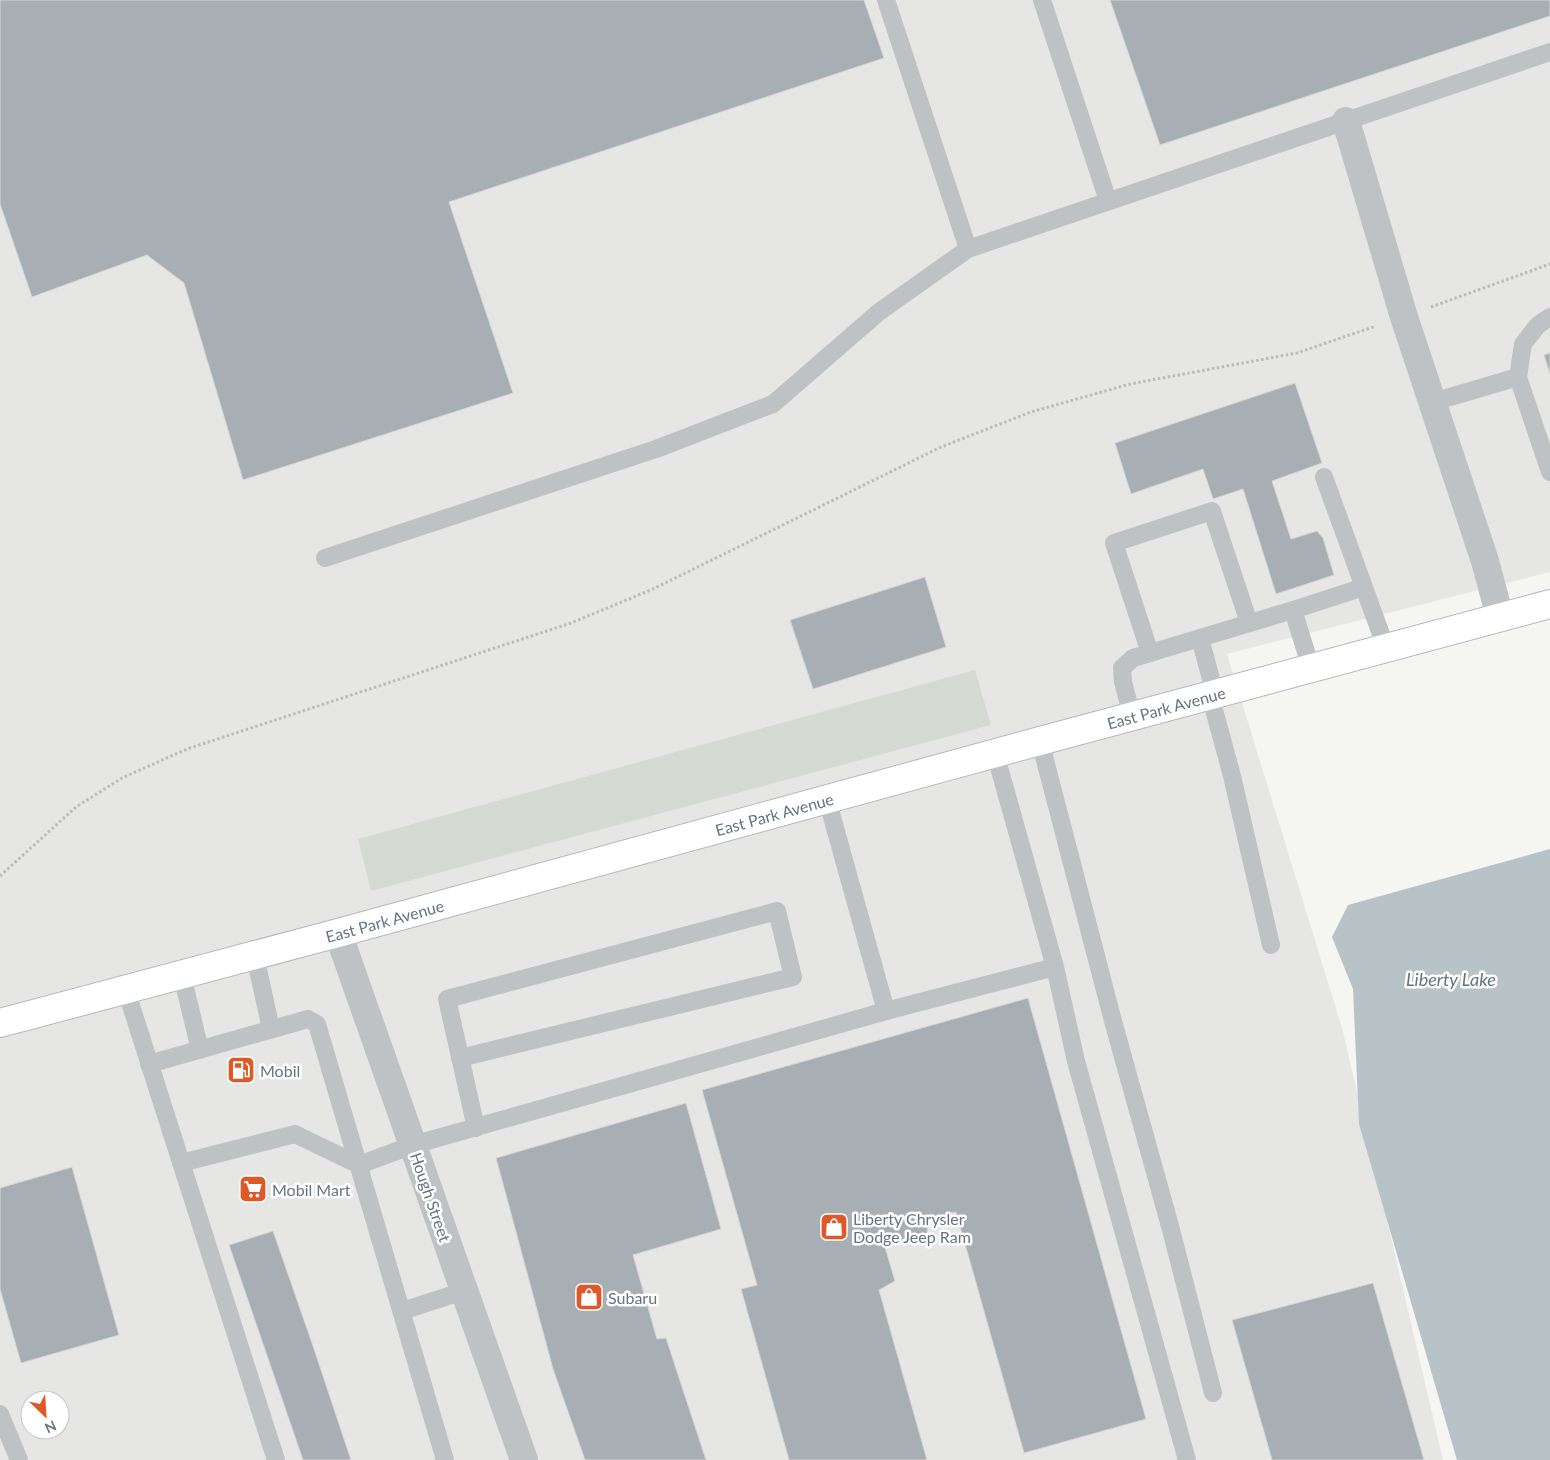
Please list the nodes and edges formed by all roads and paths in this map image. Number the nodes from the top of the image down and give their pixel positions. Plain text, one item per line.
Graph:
1 (886, 0) edge
2 (1042, 0) edge
3 (1550, 52) edge
4 (1346, 121) junction
5 (1108, 202) junction
6 (968, 248) junction
7 (1550, 264) edge
8 (1404, 317) junction
9 (1550, 317) edge
10 (1518, 376) junction
11 (1434, 402) junction
12 (1550, 472) edge
13 (1324, 477) dead end
14 (324, 558) dead end
15 (1364, 587) junction
16 (1550, 604) edge
17 (1293, 610) junction
18 (1500, 617) junction
19 (1249, 623) junction
20 (1200, 638) junction
21 (1386, 648) junction
22 (1150, 653) junction
23 (1311, 668) junction
24 (1212, 694) junction
25 (1132, 716) junction
26 (1040, 741) junction
27 (995, 753) junction
28 (826, 799) junction
29 (0, 876) edge
30 (338, 934) junction
31 (1270, 945) dead end
32 (255, 956) junction
33 (1055, 967) junction
34 (182, 975) junction
35 (126, 990) junction
36 (886, 1011) junction
37 (0, 1023) edge
38 (272, 1029) junction
39 (200, 1050) junction
40 (460, 1058) junction
41 (149, 1064) junction
42 (476, 1128) junction
43 (413, 1145) junction
44 (181, 1163) junction
45 (359, 1165) junction
46 (464, 1291) junction
47 (402, 1310) junction
48 (1214, 1393) dead end
49 (0, 1414) edge
50 (18, 1460) edge
51 (276, 1460) edge
52 (446, 1460) edge
53 (524, 1460) edge
54 (1187, 1460) edge

1 - 6 lane
2 - 5 lane
3 - 4 lane
4 - 5 lane
4 - 8 street
5 - 6 lane
6 - 14 lane
7 - 8 path
8 - 11 street
8 - 29 path
9 - 10 lane
10 - 11 lane
10 - 12 lane
11 - 18 street
13 - 15 lane
15 - 17 lane
15 - 21 lane
16 - 18 main road, East Park Avenue
17 - 19 lane
17 - 23 lane
18 - 21 main road, East Park Avenue
19 - 20 lane
19 - 22 lane
20 - 22 lane
20 - 24 lane
21 - 23 main road, East Park Avenue
22 - 25 lane
23 - 24 main road, East Park Avenue
24 - 25 main road, East Park Avenue
24 - 31 lane
25 - 26 main road, East Park Avenue
26 - 27 main road, East Park Avenue
26 - 48 lane
27 - 28 main road, East Park Avenue
27 - 33 lane
28 - 30 main road, East Park Avenue
28 - 36 lane
30 - 32 main road, East Park Avenue
30 - 43 street, Hough Street
32 - 34 main road, East Park Avenue
32 - 38 lane
33 - 36 lane
33 - 54 lane
34 - 35 main road, East Park Avenue
34 - 39 lane
35 - 37 main road, East Park Avenue
35 - 41 lane
36 - 42 lane
38 - 39 lane
38 - 45 lane
39 - 41 lane
40 - 40 lane
40 - 42 lane
41 - 44 lane
42 - 43 lane
43 - 45 lane
43 - 46 street, Hough Street
44 - 45 lane
44 - 51 lane
45 - 47 lane
46 - 47 lane
46 - 53 street, Hough Street
47 - 52 lane
49 - 50 lane

